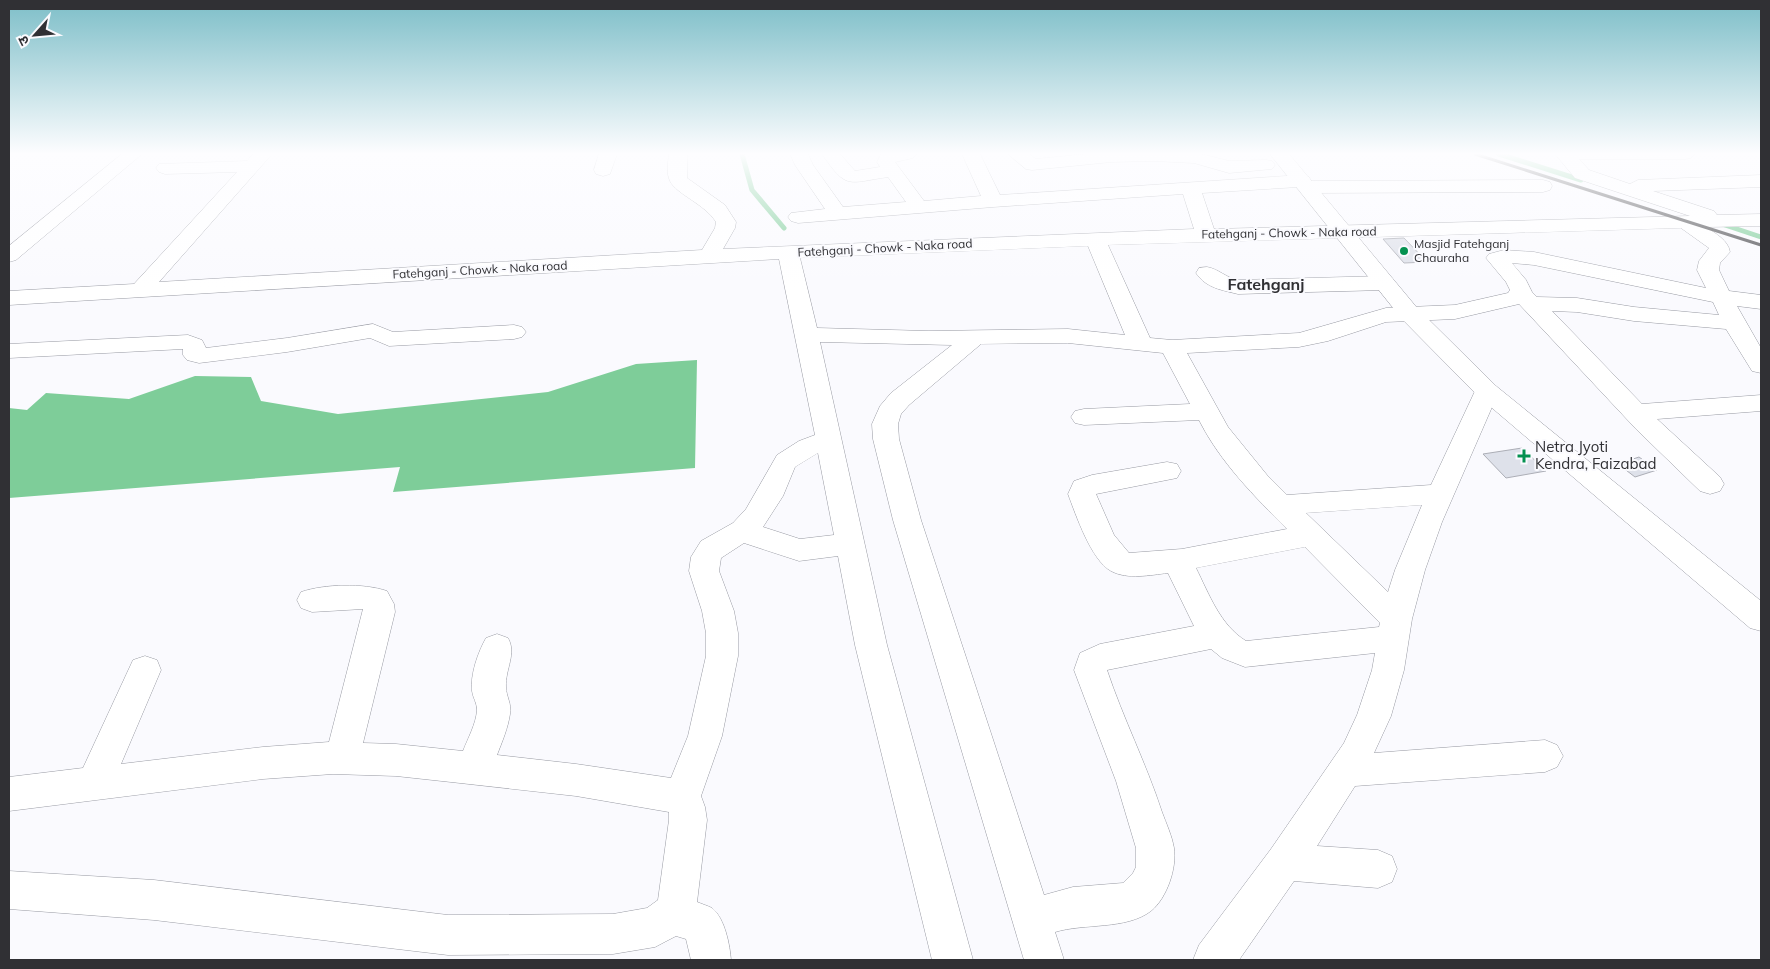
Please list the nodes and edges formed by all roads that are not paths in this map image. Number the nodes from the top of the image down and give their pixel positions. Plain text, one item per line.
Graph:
1 (78, 199) edge
2 (222, 199) edge
3 (704, 199) edge
4 (828, 199) edge
5 (913, 199) edge
6 (1020, 199) edge
7 (1195, 199) edge
8 (1316, 199) edge
9 (1659, 199) edge
10 (993, 201) joint
11 (919, 207) junction
12 (838, 214) junction
13 (798, 217) dead end
14 (1761, 220) edge
15 (1725, 221) junction
16 (1695, 223) junction
17 (1341, 232) junction
18 (1206, 235) junction
19 (1096, 238) junction
20 (788, 252) junction
21 (9, 256) edge
22 (709, 256) junction
23 (1207, 274) dead end
24 (1384, 283) junction
25 (141, 289) junction
26 (9, 298) edge
27 (1721, 298) junction
28 (1527, 299) junction
29 (1761, 302) edge
30 (1410, 314) junction
31 (1734, 323) junction
32 (514, 332) dead end
33 (807, 335) junction
34 (976, 337) junction
35 (1141, 344) junction
36 (1172, 348) junction
37 (9, 351) edge
38 (1761, 366) edge
39 (1487, 390) junction
40 (1761, 403) edge
41 (1206, 412) junction
42 (1636, 413) junction
43 (1084, 417) dead end
44 (828, 439) junction
45 (1167, 471) dead end
46 (1710, 484) dead end
47 (1441, 494) junction
48 (1279, 505) junction
49 (743, 530) junction
50 (1311, 535) junction
51 (850, 544) junction
52 (1177, 560) junction
53 (312, 600) dead end
54 (1761, 619) edge
55 (1395, 629) junction
56 (1215, 635) junction
57 (497, 648) dead end
58 (145, 670) dead end
59 (1545, 756) dead end
60 (342, 759) junction
61 (475, 768) junction
62 (1345, 771) junction
63 (94, 784) junction
64 (9, 794) edge
65 (682, 797) junction
66 (1285, 862) junction
67 (1378, 869) dead end
68 (9, 890) edge
69 (672, 915) junction
70 (1031, 919) junction
71 (711, 960) edge
72 (954, 960) edge
73 (1044, 960) edge
74 (1214, 960) edge

1 - 21 street
2 - 25 street
3 - 22 street
4 - 12 street
5 - 11 street
6 - 10 street
7 - 18 street
8 - 17 street
9 - 15 street
10 - 11 street
11 - 12 street
12 - 13 street
14 - 15 street, Fatehganj - Chowk - Naka road
15 - 16 street, Fatehganj - Chowk - Naka road
16 - 17 street, Fatehganj - Chowk - Naka road
16 - 27 street
17 - 18 street, Fatehganj - Chowk - Naka road
17 - 24 street
18 - 19 street, Fatehganj - Chowk - Naka road
19 - 20 street, Fatehganj - Chowk - Naka road
19 - 35 street
20 - 22 street, Fatehganj - Chowk - Naka road
20 - 33 street
22 - 25 street, Fatehganj - Chowk - Naka road
23 - 24 street
24 - 30 street
25 - 26 street, Fatehganj - Chowk - Naka road
27 - 28 street
27 - 29 street
27 - 31 street
28 - 30 street
28 - 31 street
28 - 42 street
30 - 36 street
30 - 39 street
31 - 38 street
32 - 37 street
33 - 34 street
33 - 44 street
34 - 35 street
34 - 70 street
35 - 36 street
36 - 41 street
39 - 47 street
39 - 54 street
40 - 42 street
41 - 43 street
41 - 48 street
42 - 46 street
44 - 49 street
44 - 51 street
45 - 52 street
47 - 48 street
47 - 55 street
48 - 50 street
49 - 51 street
49 - 65 street
50 - 52 street
50 - 55 street
51 - 72 street
52 - 56 street
53 - 60 street
55 - 56 street
55 - 62 street
56 - 70 street
57 - 61 street
58 - 63 street
59 - 62 street
60 - 61 street
60 - 63 street
61 - 65 street
62 - 66 street
63 - 64 street
65 - 69 street
66 - 67 street
66 - 74 street
68 - 69 street
69 - 71 street
70 - 73 street

